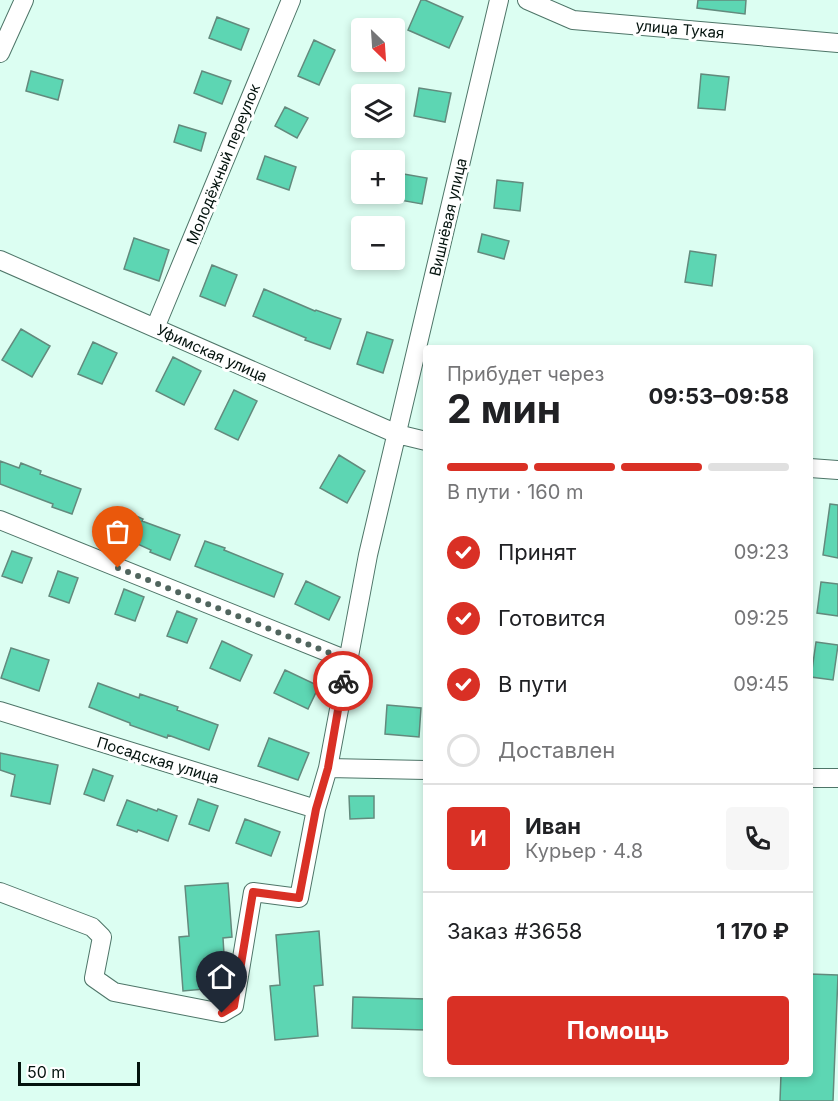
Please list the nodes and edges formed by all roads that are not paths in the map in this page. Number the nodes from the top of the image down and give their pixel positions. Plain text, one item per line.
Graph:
1 (24, 0) edge
2 (291, 0) edge
3 (499, 0) edge
4 (527, 0) edge
5 (838, 43) edge
6 (0, 53) edge
7 (0, 260) edge
8 (155, 328) junction
9 (397, 434) junction
10 (423, 440) edge
11 (813, 468) edge
12 (838, 470) edge
13 (0, 520) edge
14 (347, 660) junction
15 (0, 711) edge
16 (328, 768) junction
17 (423, 770) edge
18 (813, 778) edge
19 (838, 778) edge
20 (316, 809) junction
21 (0, 892) edge

1 - 6 street
2 - 8 street, Молодёжный переулок
3 - 9 street, Вишнёвая улица
4 - 5 street, улица Тукая
7 - 8 street, Уфимская улица
8 - 9 street, Уфимская улица
9 - 10 street, Уфимская улица
9 - 14 street, Вишнёвая улица
11 - 12 street
13 - 14 street
14 - 16 street, Вишнёвая улица
15 - 20 street, Посадская улица
16 - 17 street
16 - 20 street, Вишнёвая улица
18 - 19 street
20 - 21 street, Вишнёвая улица

